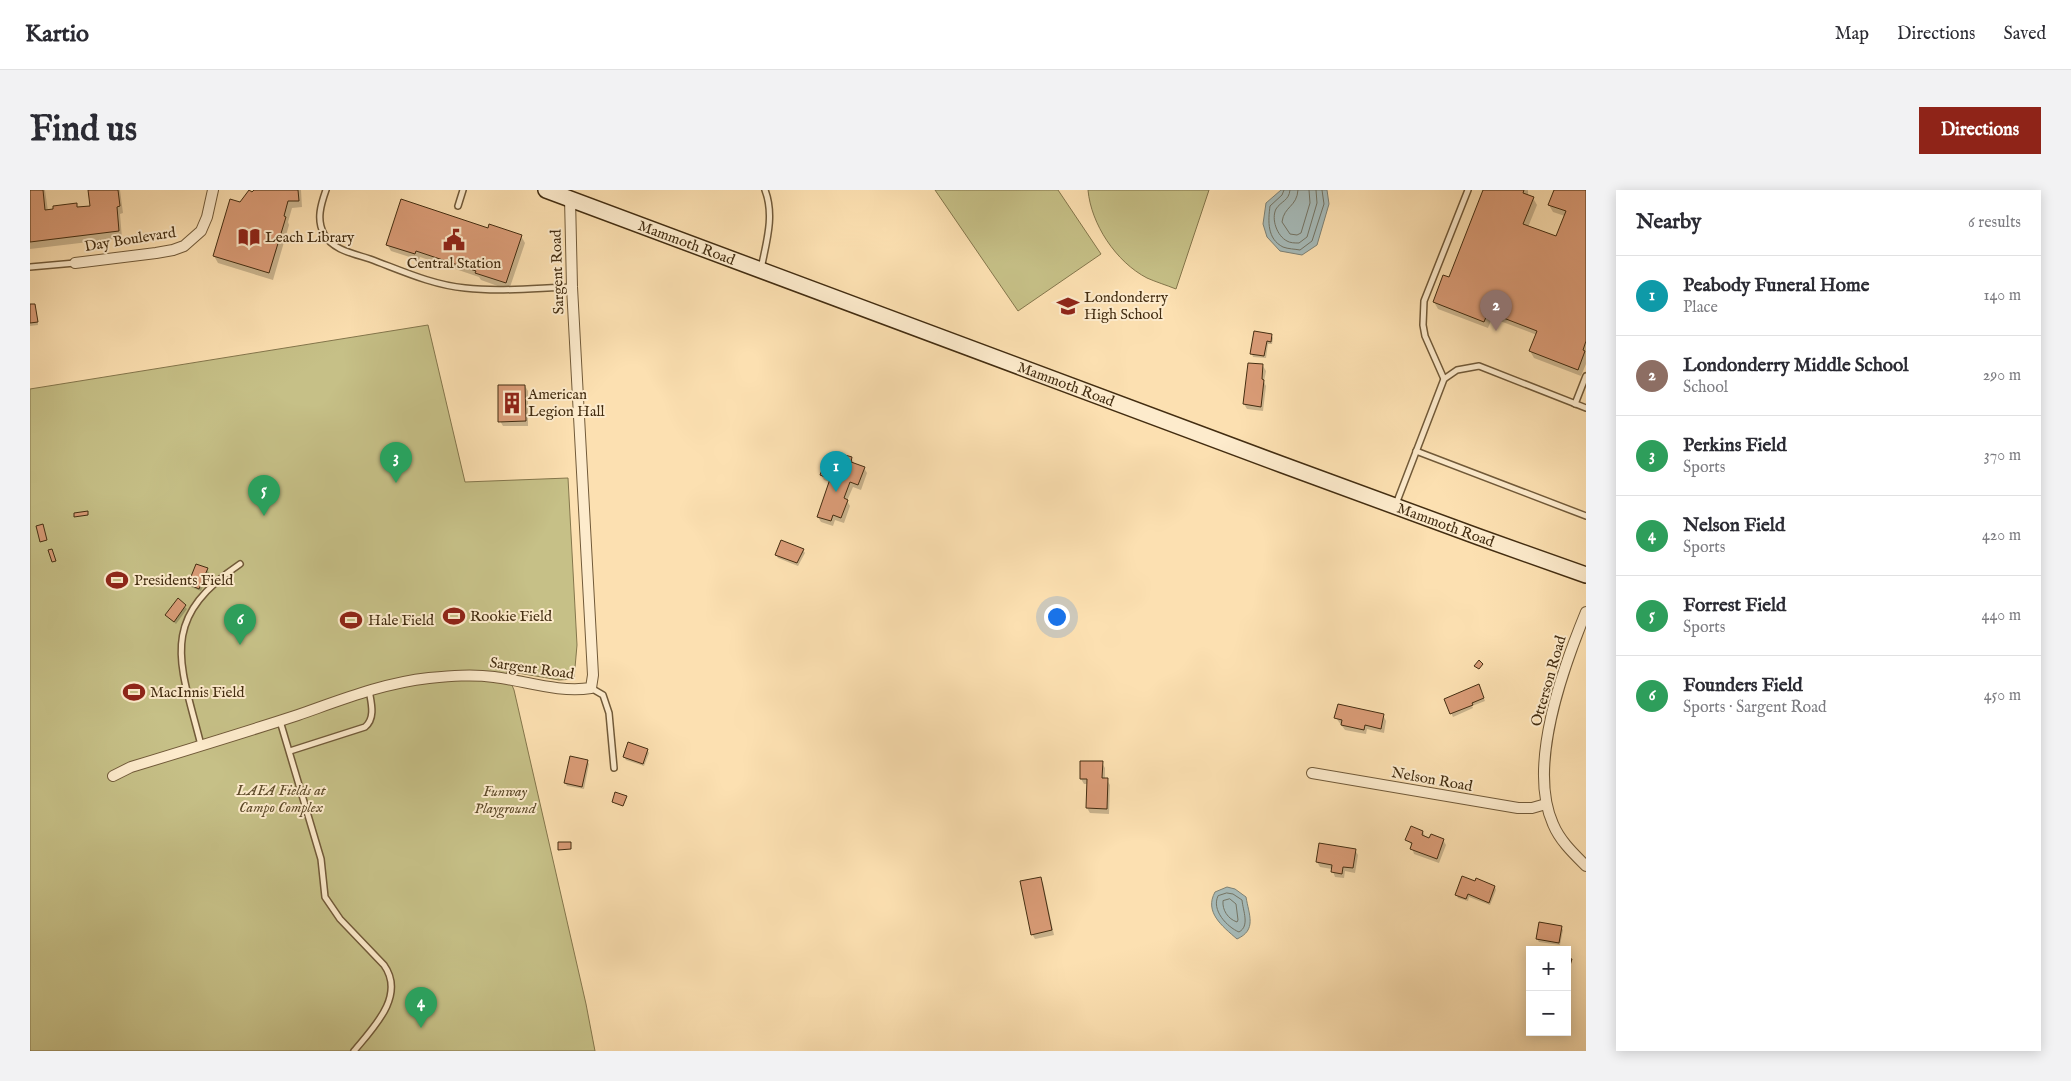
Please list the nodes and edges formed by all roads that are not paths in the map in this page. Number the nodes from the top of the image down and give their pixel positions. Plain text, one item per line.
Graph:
1 (214, 190) edge
2 (326, 190) edge
3 (463, 190) edge
4 (546, 190) edge
5 (765, 190) edge
6 (1468, 190) edge
7 (570, 198) junction
8 (458, 206) dead end
9 (75, 263) joint
10 (30, 267) edge
11 (761, 270) junction
12 (572, 287) junction
13 (1586, 376) edge
14 (1444, 379) junction
15 (1575, 404) junction
16 (1586, 408) edge
17 (1416, 451) junction
18 (1395, 506) junction
19 (1586, 516) edge
20 (240, 564) dead end
21 (1586, 574) edge
22 (1586, 612) edge
23 (591, 688) junction
24 (369, 690) junction
25 (280, 721) junction
26 (201, 745) junction
27 (290, 751) junction
28 (614, 768) dead end
29 (1312, 773) dead end
30 (113, 776) dead end
31 (1546, 804) junction
32 (1586, 866) edge
33 (354, 1051) edge

1 - 9 street, Day Boulevard
2 - 12 lane
3 - 8 lane
4 - 7 main road, Mammoth Road
5 - 11 lane
6 - 14 lane
7 - 11 main road, Mammoth Road
7 - 12 street, Sargent Road
9 - 10 lane
11 - 18 main road, Mammoth Road
12 - 23 street, Sargent Road
13 - 15 lane
14 - 15 lane
14 - 17 lane
15 - 16 lane
17 - 18 lane
17 - 19 lane
18 - 21 main road, Mammoth Road
20 - 26 lane
22 - 31 street, Otterson Road
23 - 24 street, Sargent Road
23 - 28 lane
24 - 25 street, Sargent Road
24 - 27 lane
25 - 26 street, Sargent Road
25 - 27 lane
26 - 30 street, Sargent Road
27 - 33 lane
29 - 31 street, Nelson Road
31 - 32 street, Otterson Road

